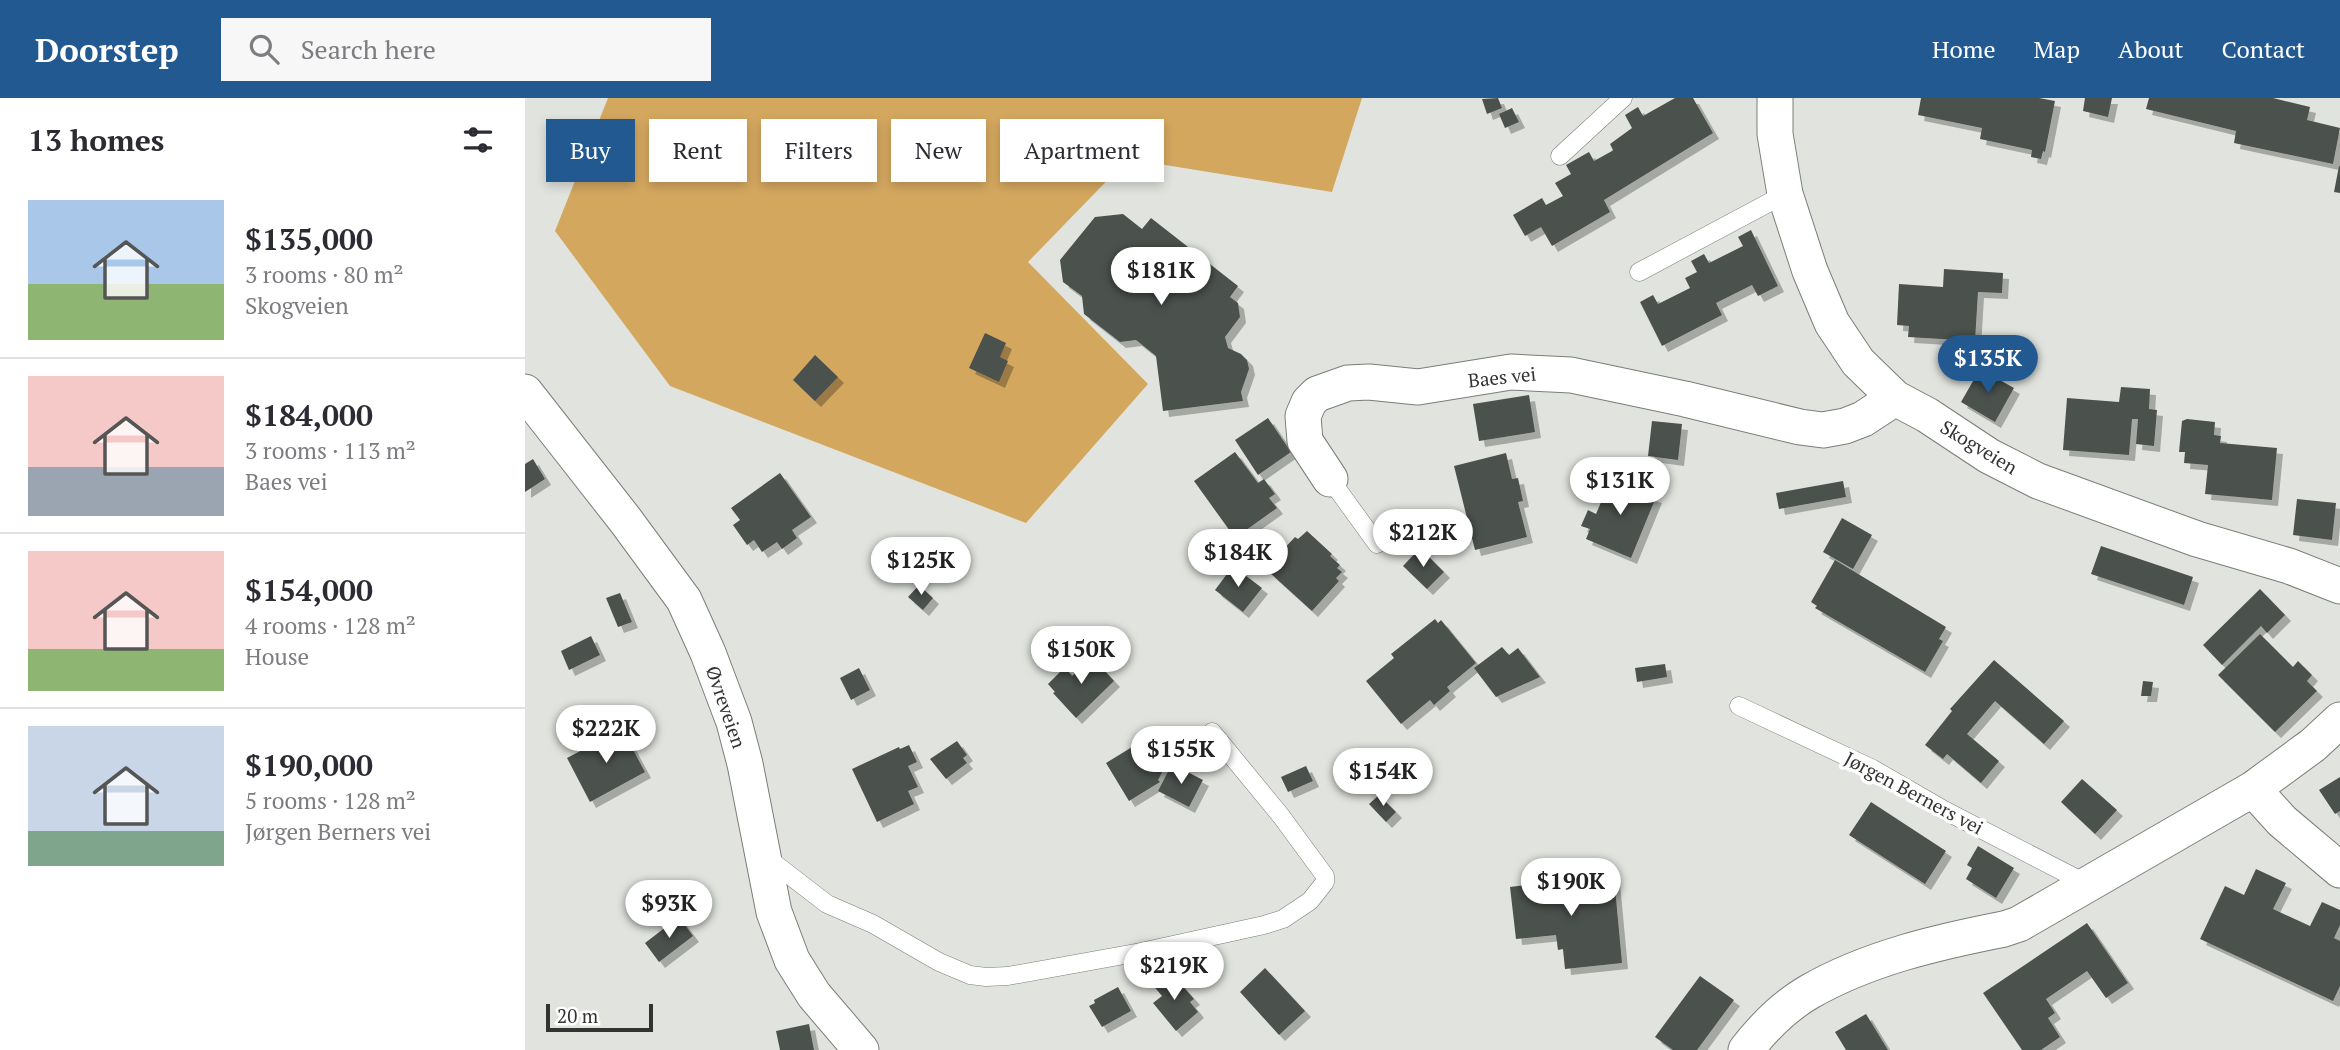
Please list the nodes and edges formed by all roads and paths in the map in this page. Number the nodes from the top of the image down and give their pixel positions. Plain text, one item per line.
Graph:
1 (1623, 98) edge
2 (1775, 98) edge
3 (1560, 156) dead end
4 (1785, 194) junction
5 (1639, 272) dead end
6 (525, 392) edge
7 (1895, 398) junction
8 (1330, 479) joint
9 (1377, 544) dead end
10 (2340, 586) edge
11 (1739, 706) dead end
12 (2340, 720) edge
13 (1212, 732) dead end
14 (2253, 789) junction
15 (763, 855) junction
16 (2340, 870) edge
17 (2087, 884) junction
18 (861, 1050) edge
19 (1746, 1050) edge

1 - 3 lane
2 - 4 street, Skogveien
4 - 5 lane
4 - 7 street, Skogveien
6 - 15 street, Øvreveien
7 - 8 street, Baes vei
7 - 10 street, Skogveien
8 - 9 lane, Baes vei
11 - 17 lane, Jørgen Berners vei
12 - 14 street
13 - 15 lane
14 - 16 street
14 - 17 street
15 - 18 street, Øvreveien
17 - 19 street

